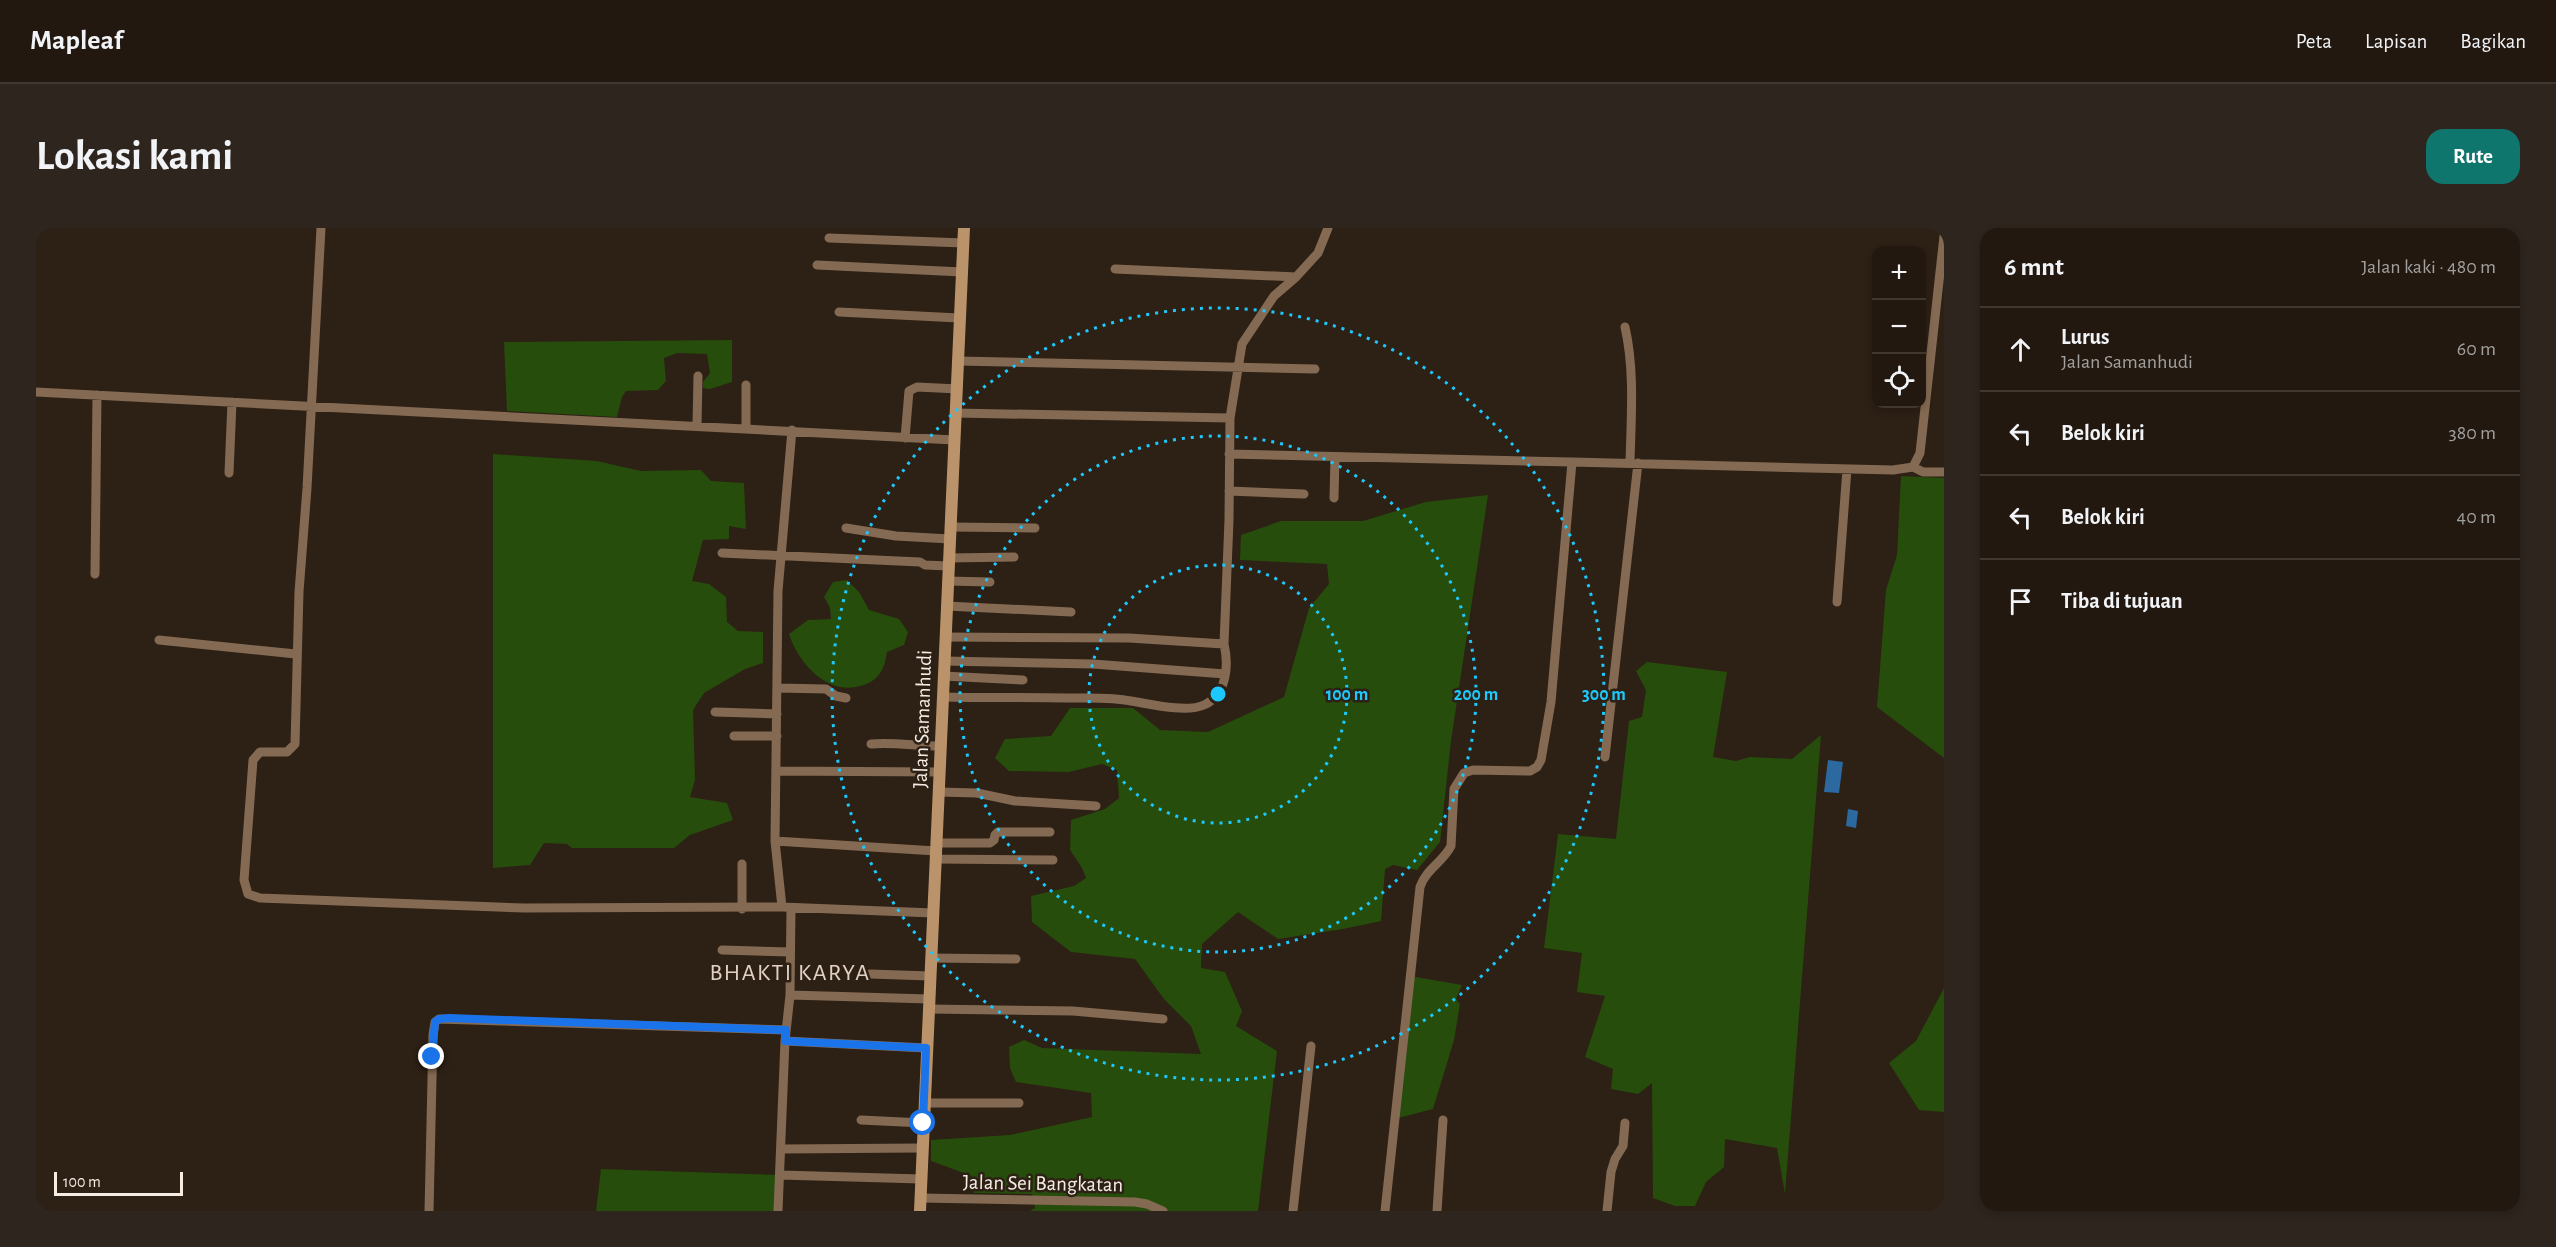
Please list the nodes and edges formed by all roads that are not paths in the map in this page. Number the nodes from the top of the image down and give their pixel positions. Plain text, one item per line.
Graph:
1 (321, 228) edge
2 (964, 228) edge
3 (1328, 228) edge
4 (1944, 236) edge
5 (829, 238) dead end
6 (964, 243) junction
7 (817, 266) dead end
8 (1115, 269) dead end
9 (962, 272) junction
10 (1296, 277) junction
11 (839, 312) dead end
12 (959, 318) junction
13 (1625, 327) dead end
14 (958, 361) junction
15 (1237, 368) junction
16 (1315, 369) dead end
17 (698, 376) dead end
18 (746, 385) dead end
19 (958, 389) junction
20 (36, 392) edge
21 (98, 395) junction
22 (232, 402) junction
23 (312, 406) junction
24 (956, 413) junction
25 (1230, 418) junction
26 (697, 425) junction
27 (746, 427) junction
28 (792, 430) junction
29 (905, 438) junction
30 (954, 440) junction
31 (1229, 454) junction
32 (1335, 457) junction
33 (1572, 462) junction
34 (1634, 463) junction
35 (1913, 467) junction
36 (1847, 469) junction
37 (1944, 472) edge
38 (229, 473) dead end
39 (1229, 491) junction
40 (1304, 494) dead end
41 (1334, 498) dead end
42 (846, 528) dead end
43 (1035, 528) dead end
44 (950, 533) junction
45 (722, 553) dead end
46 (780, 555) junction
47 (1014, 557) dead end
48 (949, 562) junction
49 (95, 574) dead end
50 (947, 581) junction
51 (990, 582) dead end
52 (1838, 602) dead end
53 (946, 606) junction
54 (1071, 612) dead end
55 (945, 637) junction
56 (159, 640) dead end
57 (1224, 644) junction
58 (296, 654) junction
59 (944, 662) junction
60 (1225, 674) junction
61 (943, 676) junction
62 (1023, 680) dead end
63 (777, 688) junction
64 (846, 698) dead end
65 (942, 698) junction
66 (715, 712) dead end
67 (777, 714) junction
68 (734, 736) dead end
69 (777, 736) junction
70 (871, 744) dead end
71 (940, 746) junction
72 (1605, 757) dead end
73 (777, 771) junction
74 (939, 772) junction
75 (939, 792) junction
76 (1096, 806) dead end
77 (1050, 832) dead end
78 (775, 842) junction
79 (936, 851) junction
80 (1053, 860) dead end
81 (742, 864) dead end
82 (786, 908) junction
83 (742, 909) junction
84 (933, 913) junction
85 (722, 950) dead end
86 (790, 952) junction
87 (931, 958) junction
88 (1016, 960) dead end
89 (870, 974) dead end
90 (930, 976) junction
91 (790, 995) junction
92 (929, 1004) junction
93 (1163, 1019) dead end
94 (786, 1030) junction
95 (785, 1041) junction
96 (1311, 1046) dead end
97 (926, 1048) junction
98 (924, 1103) junction
99 (1019, 1103) dead end
100 (861, 1120) dead end
101 (1443, 1120) dead end
102 (923, 1123) junction
103 (1625, 1123) dead end
104 (922, 1148) junction
105 (781, 1149) junction
106 (780, 1175) junction
107 (921, 1179) junction
108 (920, 1204) edge
109 (429, 1211) edge
110 (778, 1211) edge
111 (1163, 1211) edge
112 (1293, 1211) edge
113 (1385, 1211) edge
114 (1437, 1211) edge
115 (1607, 1211) edge

1 - 23 street
2 - 6 street, Jalan Samanhudi
3 - 10 street
4 - 35 street
5 - 6 street
6 - 9 street, Jalan Samanhudi
7 - 9 street
8 - 10 street
9 - 12 street, Jalan Samanhudi
10 - 15 street
11 - 12 street
12 - 14 street, Jalan Samanhudi
13 - 34 street
14 - 15 street
14 - 19 street, Jalan Samanhudi
15 - 16 street
15 - 25 street
17 - 26 street
18 - 27 street
19 - 24 street, Jalan Samanhudi
19 - 29 street
20 - 21 street
21 - 22 street
21 - 49 street
22 - 23 street
22 - 38 street
23 - 26 street
23 - 58 street
24 - 25 street
24 - 30 street, Jalan Samanhudi
25 - 31 street
26 - 27 street
27 - 28 street
28 - 29 street
28 - 46 street
29 - 30 street
30 - 44 street, Jalan Samanhudi
31 - 32 street
31 - 39 street
32 - 33 street
32 - 41 street
33 - 34 street
33 - 113 street
34 - 36 street
34 - 72 street
35 - 36 street
35 - 37 street
36 - 52 street
39 - 40 street
39 - 57 street
42 - 44 street
43 - 44 street
44 - 48 street, Jalan Samanhudi
45 - 46 street
46 - 48 street
46 - 63 street
47 - 48 street
48 - 50 street, Jalan Samanhudi
50 - 51 street
50 - 53 street, Jalan Samanhudi
53 - 54 street
53 - 55 street, Jalan Samanhudi
55 - 57 street
55 - 59 street, Jalan Samanhudi
56 - 58 street
57 - 60 street
58 - 83 street
59 - 60 street
59 - 61 street, Jalan Samanhudi
60 - 65 street
61 - 62 street
61 - 65 street, Jalan Samanhudi
63 - 64 street
63 - 67 street
65 - 71 street, Jalan Samanhudi
66 - 67 street
67 - 69 street
68 - 69 street
69 - 73 street
70 - 71 street
71 - 74 street, Jalan Samanhudi
73 - 74 street
73 - 78 street
74 - 75 street, Jalan Samanhudi
75 - 76 street
75 - 79 street, Jalan Samanhudi
77 - 79 street
78 - 79 street
78 - 82 street
79 - 80 street
79 - 84 street, Jalan Samanhudi
81 - 83 street
82 - 83 street
82 - 84 street
82 - 86 street
84 - 87 street, Jalan Samanhudi
85 - 86 street
86 - 91 street
87 - 88 street
87 - 90 street, Jalan Samanhudi
89 - 90 street
90 - 92 street, Jalan Samanhudi
91 - 92 street
91 - 94 street
92 - 93 street
92 - 97 street, Jalan Samanhudi
94 - 95 street
94 - 109 street
95 - 97 street
95 - 105 street
96 - 112 street
97 - 98 street, Jalan Samanhudi
98 - 99 street
98 - 102 street, Jalan Samanhudi
100 - 102 street
101 - 114 street
102 - 104 street, Jalan Samanhudi
103 - 115 street
104 - 105 street
104 - 107 street, Jalan Samanhudi
105 - 106 street
106 - 107 street
106 - 110 street
107 - 108 street, Jalan Samanhudi
108 - 111 street, Jalan Sei Bangkatan

